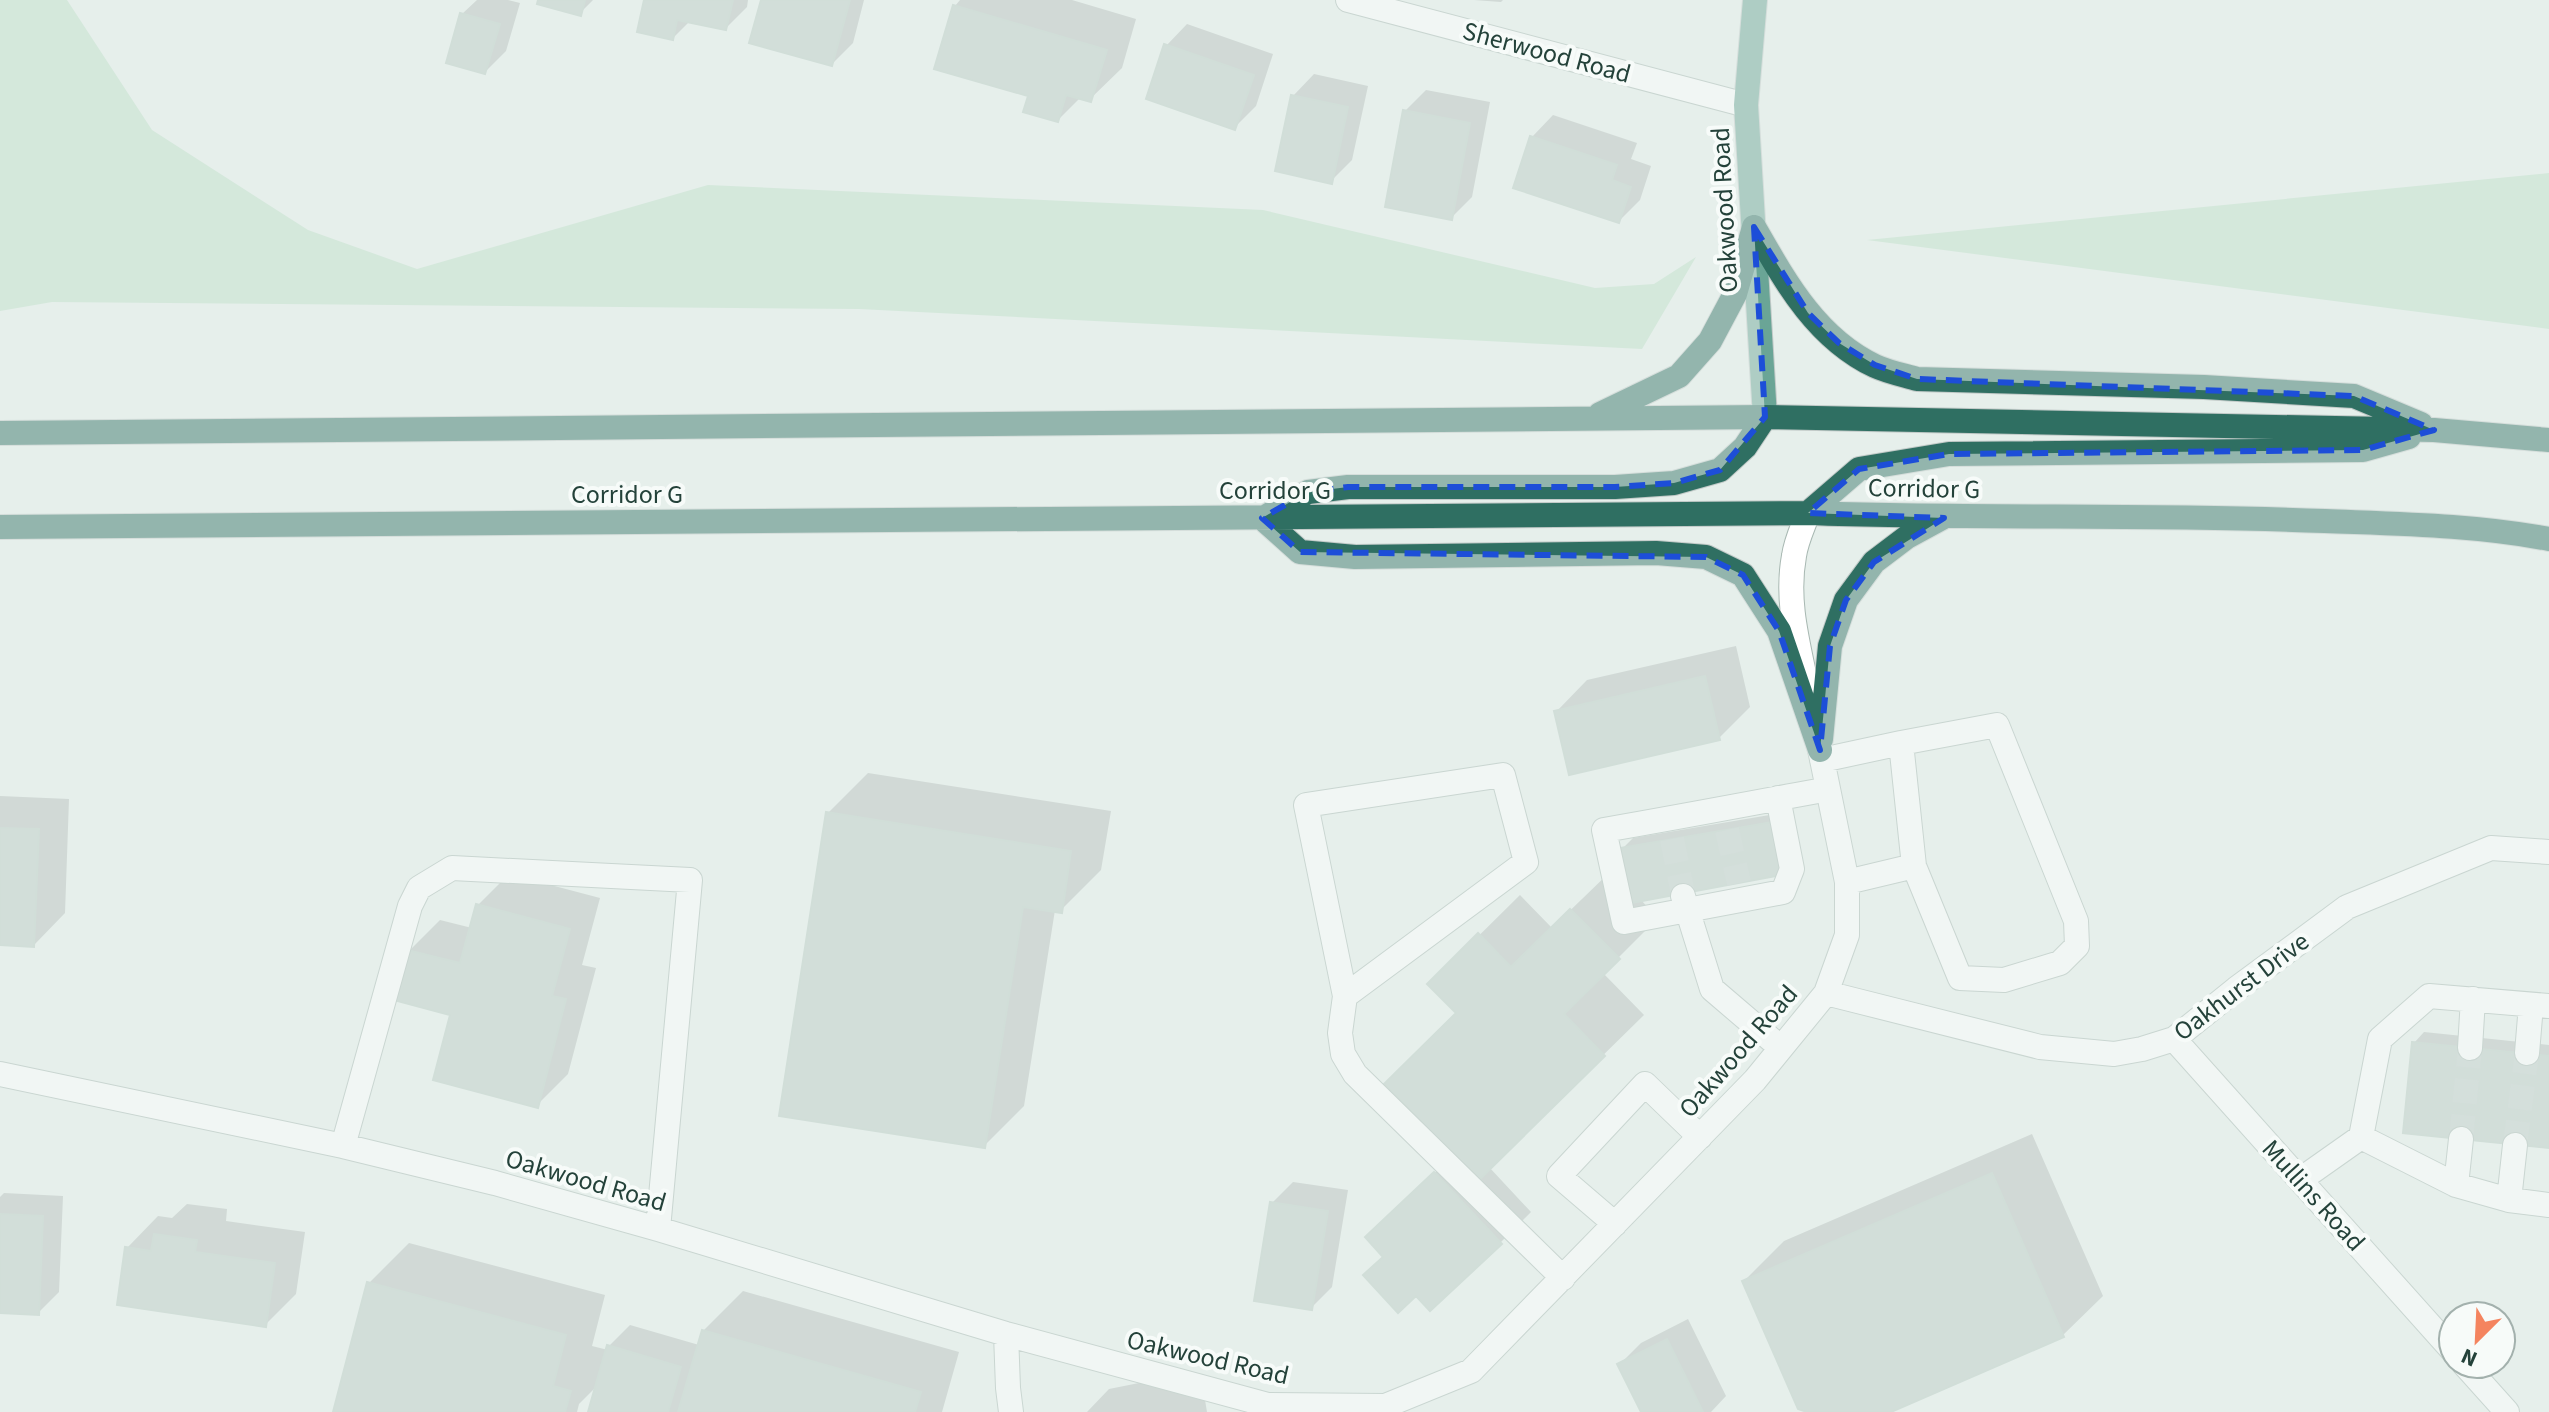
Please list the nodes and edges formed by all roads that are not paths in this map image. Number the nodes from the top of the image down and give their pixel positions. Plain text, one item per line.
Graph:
1 (1348, 0) edge
2 (1755, 0) edge
3 (1746, 105) junction
4 (1754, 227) junction
5 (1765, 417) junction
6 (1587, 419) junction
7 (2434, 430) junction
8 (0, 433) edge
9 (2549, 440) edge
10 (1808, 513) junction
11 (1262, 518) junction
12 (1944, 518) junction
13 (0, 527) edge
14 (2549, 539) edge
15 (1901, 743) junction
16 (1821, 755) junction
17 (1828, 789) junction
18 (1778, 798) junction
19 (2549, 852) edge
20 (1914, 866) junction
21 (1847, 882) junction
22 (1684, 902) junction
23 (1826, 993) junction
24 (1345, 996) junction
25 (2473, 999) junction
26 (2540, 1005) edge
27 (2174, 1039) junction
28 (1781, 1048) junction
29 (2470, 1048) tunnel mouth
30 (2527, 1053) tunnel mouth
31 (0, 1074) edge
32 (1700, 1137) junction
33 (2361, 1137) junction
34 (2461, 1139) tunnel mouth
35 (2515, 1145) tunnel mouth
36 (343, 1146) junction
37 (2300, 1180) junction
38 (2456, 1185) junction
39 (2509, 1200) junction
40 (2549, 1205) edge
41 (1615, 1224) junction
42 (658, 1229) junction
43 (1563, 1278) junction
44 (2437, 1333) edge
45 (1006, 1334) junction
46 (2478, 1380) edge
47 (1011, 1412) edge
48 (2507, 1412) edge

1 - 3 street, Sherwood Road
2 - 3 main road, Oakwood Road
3 - 4 main road, Oakwood Road
4 - 5 main road, Oakwood Road
4 - 6 highway
4 - 7 highway
5 - 6 highway
5 - 7 highway
5 - 11 highway
6 - 8 highway
7 - 9 highway
7 - 10 highway
10 - 11 highway, Corridor G
10 - 12 highway, Corridor G
10 - 16 street, Oakwood Road
11 - 13 highway, Corridor G
11 - 16 highway
12 - 14 highway, Corridor G
12 - 16 highway
15 - 16 street
15 - 20 street
15 - 20 street
16 - 17 street, Oakwood Road
17 - 18 street
17 - 21 street, Oakwood Road
18 - 22 street
18 - 22 street
19 - 27 street, Oakhurst Drive
20 - 21 street
21 - 23 street, Oakwood Road
22 - 28 street
23 - 27 street, Oakhurst Drive
23 - 28 street, Oakwood Road
24 - 24 street
24 - 43 street
25 - 26 street
25 - 29 street
25 - 33 street
26 - 30 street
27 - 37 street, Mullins Road
28 - 32 street, Oakwood Road
31 - 36 street, Oakwood Road
32 - 41 street, Oakwood Road
32 - 41 street
33 - 37 street
33 - 38 street
34 - 38 street
35 - 39 street
36 - 42 street, Oakwood Road
36 - 42 street
37 - 44 street, Mullins Road
38 - 39 street
39 - 40 street
41 - 43 street, Oakwood Road
42 - 45 street, Oakwood Road
43 - 45 street, Oakwood Road
45 - 47 street
46 - 48 street

